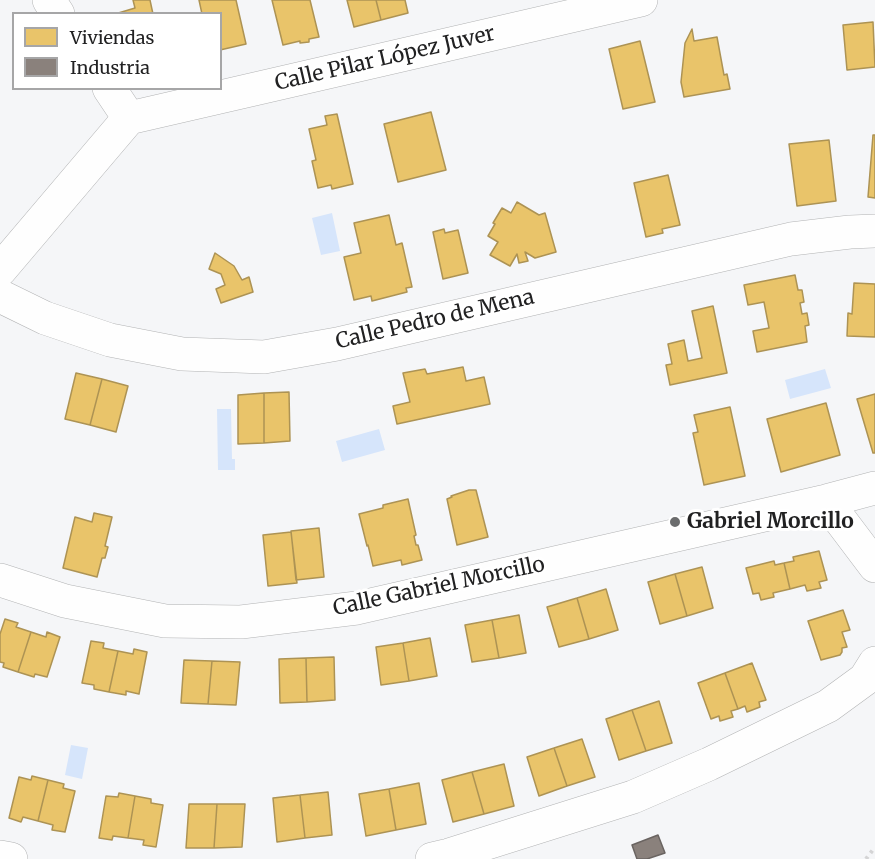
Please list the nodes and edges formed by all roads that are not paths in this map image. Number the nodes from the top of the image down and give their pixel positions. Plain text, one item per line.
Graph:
1 (641, 0) edge
2 (110, 90) edge
3 (129, 118) junction
4 (875, 231) edge
5 (0, 270) edge
6 (0, 296) edge
7 (875, 488) edge
8 (826, 501) junction
9 (875, 566) edge
10 (0, 580) edge
11 (875, 663) edge
12 (0, 857) edge
13 (11, 859) edge
14 (432, 859) edge

1 - 3 street, Calle Pilar López Juver
2 - 3 street
3 - 5 street
4 - 6 street, Calle Pedro de Mena
7 - 8 street, Calle Gabriel Morcillo
8 - 9 street
8 - 10 street, Calle Gabriel Morcillo
11 - 14 street
12 - 13 street

